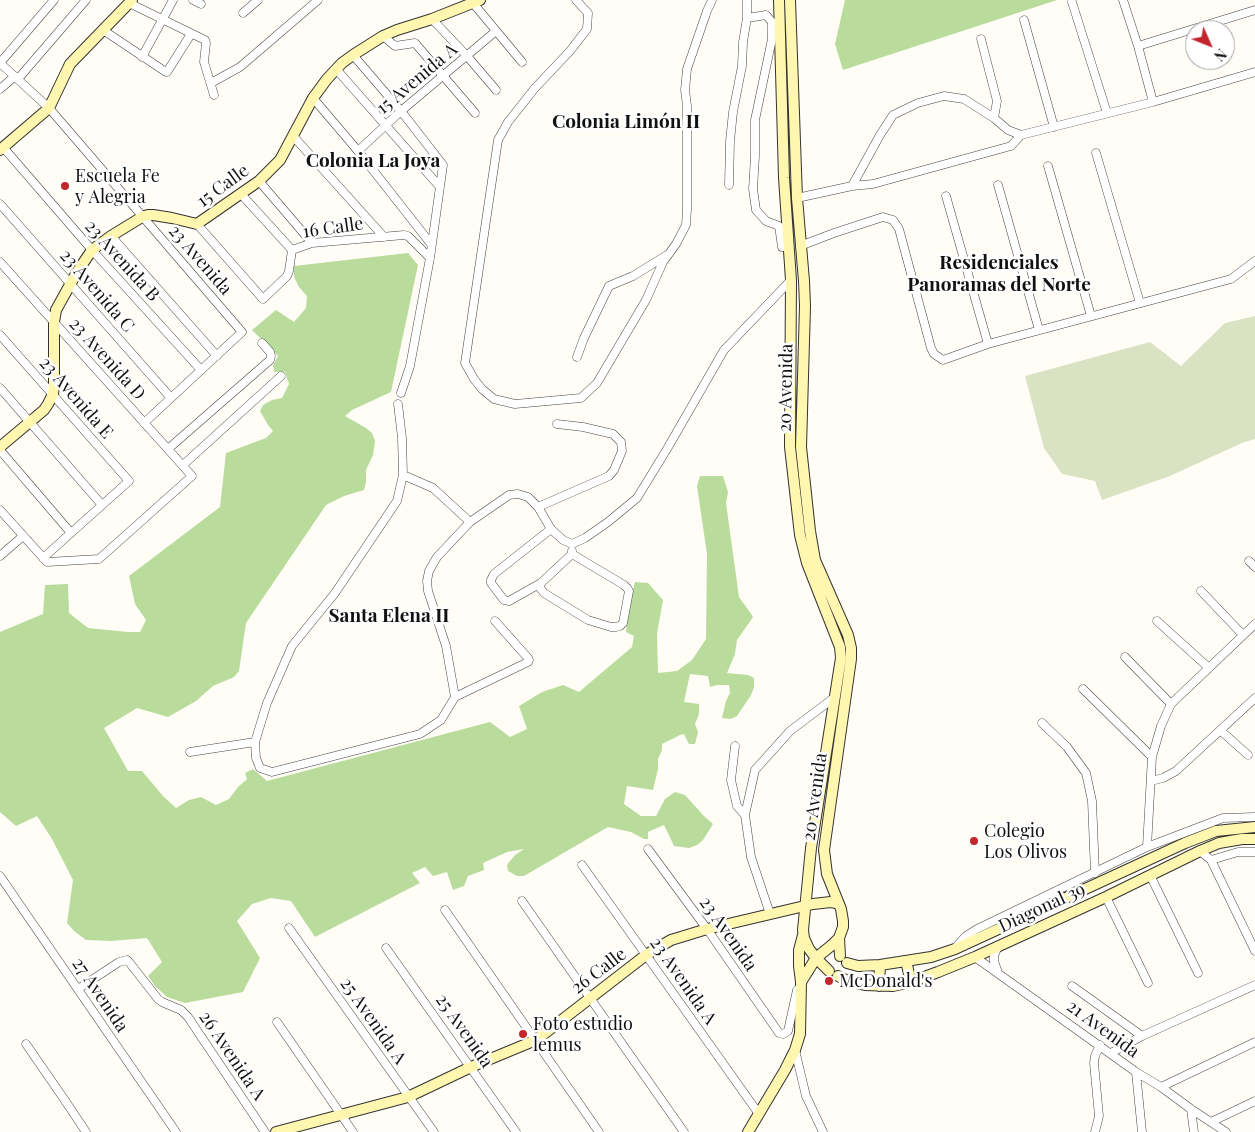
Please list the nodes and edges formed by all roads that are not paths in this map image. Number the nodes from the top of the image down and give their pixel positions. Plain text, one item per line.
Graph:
1 (54, 0) edge
2 (86, 0) edge
3 (173, 0) edge
4 (193, 0) edge
5 (258, 0) edge
6 (318, 0) edge
7 (576, 0) edge
8 (712, 0) edge
9 (746, 0) edge
10 (778, 0) edge
11 (790, 0) edge
12 (1124, 0) edge
13 (477, 1) edge
14 (131, 2) edge
15 (1072, 2) dead end
16 (201, 4) dead end
17 (1255, 10) edge
18 (243, 13) dead end
19 (746, 18) junction
20 (432, 19) junction
21 (163, 20) junction
22 (1024, 20) dead end
23 (103, 30) junction
24 (496, 31) junction
25 (190, 34) junction
26 (383, 36) junction
27 (981, 39) dead end
28 (1138, 46) junction
29 (353, 55) junction
30 (467, 56) junction
31 (142, 57) junction
32 (522, 62) dead end
33 (0, 63) edge
34 (336, 69) junction
35 (1255, 72) edge
36 (444, 76) junction
37 (17, 78) junction
38 (211, 83) junction
39 (0, 89) edge
40 (496, 90) dead end
41 (214, 95) dead end
42 (313, 98) junction
43 (1153, 102) junction
44 (49, 108) junction
45 (401, 111) junction
46 (474, 113) dead end
47 (1107, 113) junction
48 (994, 118) junction
49 (386, 125) junction
50 (1054, 127) junction
51 (1021, 135) junction
52 (293, 136) junction
53 (1, 149) edge
54 (358, 150) junction
55 (1096, 153) dead end
56 (1048, 166) dead end
57 (259, 181) junction
58 (729, 185) dead end
59 (998, 185) dead end
60 (852, 186) junction
61 (440, 188) junction
62 (241, 194) junction
63 (946, 196) dead end
64 (796, 198) junction
65 (0, 204) edge
66 (142, 217) junction
67 (197, 224) junction
68 (111, 236) junction
69 (384, 237) junction
70 (312, 243) junction
71 (431, 244) junction
72 (800, 246) junction
73 (788, 247) junction
74 (92, 250) junction
75 (292, 250) junction
76 (669, 254) junction
77 (430, 258) junction
78 (1255, 261) edge
79 (0, 262) edge
80 (791, 280) junction
81 (70, 284) junction
82 (1140, 303) junction
83 (1091, 316) junction
84 (54, 322) junction
85 (1039, 330) junction
86 (0, 334) edge
87 (262, 343) dead end
88 (988, 344) junction
89 (217, 356) junction
90 (577, 357) dead end
91 (201, 370) junction
92 (282, 376) dead end
93 (0, 388) edge
94 (402, 393) dead end
95 (53, 394) junction
96 (171, 398) junction
97 (398, 404) dead end
98 (30, 422) junction
99 (144, 423) junction
100 (557, 424) dead end
101 (0, 449) edge
102 (168, 449) junction
103 (183, 465) junction
104 (403, 475) junction
105 (102, 505) junction
106 (538, 507) junction
107 (0, 510) edge
108 (470, 522) junction
109 (551, 529) junction
110 (71, 533) junction
111 (23, 536) junction
112 (572, 544) junction
113 (572, 554) junction
114 (0, 556) edge
115 (45, 560) junction
116 (1249, 561) dead end
117 (1255, 567) edge
118 (541, 583) junction
119 (1201, 591) dead end
120 (1157, 620) dead end
121 (494, 621) dead end
122 (1255, 624) edge
123 (1243, 635) junction
124 (1125, 657) dead end
125 (1209, 668) junction
126 (1083, 689) dead end
127 (456, 697) junction
128 (835, 697) junction
129 (1255, 698) edge
130 (1171, 704) junction
131 (1042, 723) dead end
132 (1220, 730) junction
133 (256, 742) junction
134 (735, 746) dead end
135 (190, 752) dead end
136 (1248, 755) dead end
137 (1152, 757) junction
138 (1151, 782) junction
139 (745, 816) junction
140 (1255, 817) edge
141 (1255, 826) edge
142 (1255, 839) edge
143 (1147, 847) junction
144 (648, 849) dead end
145 (1200, 851) junction
146 (1255, 852) edge
147 (1211, 860) junction
148 (582, 865) dead end
149 (1094, 873) junction
150 (1150, 875) junction
151 (0, 876) edge
152 (1106, 897) junction
153 (522, 901) dead end
154 (839, 904) junction
155 (804, 906) junction
156 (445, 910) dead end
157 (770, 914) junction
158 (289, 928) dead end
159 (707, 929) junction
160 (803, 934) junction
161 (839, 938) junction
162 (998, 946) junction
163 (386, 948) dead end
164 (955, 949) junction
165 (1255, 951) edge
166 (646, 956) junction
167 (975, 957) junction
168 (816, 958) junction
169 (844, 960) joint
170 (906, 961) junction
171 (880, 965) junction
172 (834, 973) joint
173 (998, 973) junction
174 (1198, 974) dead end
175 (801, 982) junction
176 (911, 982) junction
177 (1148, 983) dead end
178 (1255, 985) edge
179 (879, 986) junction
180 (1072, 986) dead end
181 (78, 989) junction
182 (590, 998) junction
183 (277, 1022) dead end
184 (1142, 1036) junction
185 (536, 1040) junction
186 (1255, 1042) edge
187 (26, 1044) dead end
188 (1100, 1045) junction
189 (795, 1050) junction
190 (1111, 1053) junction
191 (471, 1067) junction
192 (1136, 1072) junction
193 (1161, 1087) junction
194 (408, 1096) junction
195 (1255, 1101) edge
196 (1191, 1109) junction
197 (341, 1114) junction
198 (759, 1114) junction
199 (1211, 1122) junction
200 (86, 1132) edge
201 (176, 1132) edge
202 (265, 1132) edge
203 (276, 1132) edge
204 (353, 1132) edge
205 (434, 1132) edge
206 (516, 1132) edge
207 (599, 1132) edge
208 (684, 1132) edge
209 (748, 1132) edge
210 (824, 1132) edge
211 (1095, 1132) edge
212 (1142, 1132) edge
213 (1194, 1132) edge
214 (1226, 1132) edge

1 - 33 street
2 - 37 street
3 - 21 street
4 - 16 street
5 - 18 street
6 - 38 street
7 - 76 street
8 - 76 street
9 - 19 street
10 - 73 main road, 20 Avenida
11 - 64 main road, 20 Avenida
12 - 28 street
13 - 20 main road, 15 Calle
13 - 24 street
14 - 21 street
14 - 23 main road
15 - 47 street
17 - 28 street
19 - 58 street
19 - 73 street, 20 Avenida
20 - 26 main road, 15 Calle
20 - 30 street
21 - 25 street
21 - 31 street
22 - 50 street
23 - 31 street
23 - 44 main road
24 - 30 street, 15 Avenida A
24 - 32 street
25 - 31 street
25 - 38 street
26 - 29 main road, 15 Calle
26 - 36 street
27 - 48 street
28 - 43 street
29 - 34 main road, 15 Calle
29 - 45 street
30 - 36 street, 15 Avenida A
30 - 40 street
33 - 37 street, 23 Avenida
34 - 42 main road, 15 Calle
34 - 49 street
35 - 43 street
36 - 45 street, 15 Avenida A
36 - 46 street
37 - 39 street
37 - 44 street, 23 Avenida
38 - 41 street
42 - 52 main road, 15 Calle
42 - 54 street
43 - 47 street
44 - 53 main road
44 - 66 street, 23 Avenida
45 - 49 street, 15 Avenida A
45 - 61 street
47 - 50 street
48 - 51 street
48 - 60 street
49 - 54 street, 15 Avenida A
49 - 61 street
50 - 51 street
51 - 60 street
52 - 57 main road, 15 Calle
52 - 69 street
53 - 74 street, 23 Avenida B
54 - 71 street
55 - 82 street
56 - 83 street
57 - 62 main road, 15 Calle
57 - 70 street
59 - 85 street
60 - 64 street
61 - 71 street
62 - 67 main road, 15 Calle
62 - 75 street
63 - 88 street
64 - 72 main road, 20 Avenida
65 - 81 street, 23 Avenida C
66 - 67 main road, 15 Calle
66 - 68 main road
66 - 89 street, 23 Avenida
67 - 75 street, 16 Calle
68 - 74 main road
68 - 89 street
69 - 70 street, 16 Calle
69 - 77 street, 16 Calle
70 - 75 street, 16 Calle
71 - 77 street
72 - 88 street
72 - 154 main road, 20 Avenida
73 - 80 main road, 20 Avenida
74 - 81 main road
74 - 91 street, 23 Avenida B
76 - 90 street
77 - 94 street
78 - 82 street
79 - 84 street, 23 Avenida D
80 - 112 street
80 - 128 main road, 20 Avenida
81 - 84 main road
81 - 96 street, 23 Avenida C
82 - 83 street
83 - 85 street
84 - 95 main road
84 - 99 street, 23 Avenida D
85 - 88 street
86 - 95 street, 23 Avenida E
87 - 102 street
89 - 91 street
91 - 96 street
92 - 103 street
93 - 98 street
95 - 98 main road
95 - 105 street, 23 Avenida E
96 - 99 street
97 - 104 street
98 - 101 main road
98 - 105 street
99 - 102 street, 23 Avenida D
100 - 106 street
101 - 110 street
102 - 103 street, 23 Avenida D
103 - 115 street, 23 Avenida D
104 - 108 street
104 - 133 street
105 - 110 street
106 - 108 street
106 - 109 street
107 - 111 street
108 - 127 street
109 - 112 street
109 - 118 street
110 - 115 street
111 - 114 street
111 - 115 street
112 - 113 street
113 - 118 street
113 - 118 street
116 - 117 street
119 - 123 street
120 - 125 street
121 - 127 street
122 - 123 street
123 - 125 street
124 - 130 street
125 - 130 street
126 - 137 street
127 - 133 street
128 - 139 street
128 - 155 main road, 20 Avenida
129 - 132 street
130 - 137 street
131 - 149 street
132 - 136 street
132 - 138 street
133 - 135 street
134 - 139 street
137 - 138 street
138 - 143 street
139 - 157 street
140 - 143 street
141 - 164 main road, Diagonal 39
142 - 145 main road, Diagonal 39
143 - 149 street
144 - 159 street, 23 Avenida
145 - 147 street
145 - 150 main road, Diagonal 39
146 - 147 street
147 - 165 street
148 - 166 street, 23 Avenida A
149 - 164 street
150 - 152 main road, Diagonal 39
150 - 174 street
151 - 181 street, 27 Avenida
152 - 162 main road, Diagonal 39
152 - 177 street
153 - 182 street
154 - 155 main road, 26 Calle
154 - 161 main road, 20 Avenida
155 - 157 main road, 26 Calle
155 - 160 main road, 20 Avenida
156 - 185 street
157 - 159 main road, 26 Calle
158 - 194 street, 25 Avenida A
159 - 166 main road, 26 Calle
159 - 175 street, 23 Avenida
160 - 168 main road, 20 Avenida
160 - 175 main road
161 - 168 main road
161 - 169 main road, 20 Avenida
162 - 167 main road, Diagonal 39
162 - 173 street
163 - 191 street, 25 Avenida
164 - 170 main road, Diagonal 39
166 - 182 main road, 26 Calle
166 - 198 street, 23 Avenida A
167 - 173 street, 21 Avenida
167 - 176 main road, Diagonal 39
168 - 172 main road, 20 Avenida
168 - 175 main road
169 - 171 main road, Diagonal 39
170 - 171 main road, Diagonal 39
170 - 176 main road
171 - 179 main road
172 - 179 main road, Diagonal 39
173 - 188 street, 21 Avenida
175 - 189 main road
176 - 179 main road, Diagonal 39
178 - 184 street
180 - 184 street
181 - 201 street, 27 Avenida
181 - 202 street, 26 Avenida A
182 - 185 main road, 26 Calle
182 - 208 street
183 - 197 street
184 - 190 street
185 - 191 main road, 26 Calle
185 - 207 street
186 - 193 street
187 - 200 street
188 - 190 street, 21 Avenida
188 - 211 street
189 - 198 main road
189 - 210 street
190 - 192 street, 21 Avenida
191 - 194 main road, 26 Calle
191 - 206 street, 25 Avenida
192 - 193 street, 21 Avenida
192 - 212 street
193 - 196 street, 21 Avenida
194 - 197 main road, 26 Calle
194 - 205 street, 25 Avenida A
195 - 199 street
196 - 199 street, 21 Avenida
196 - 213 street
197 - 203 main road, 26 Calle
197 - 204 street
198 - 209 main road
199 - 214 street, 21 Avenida

